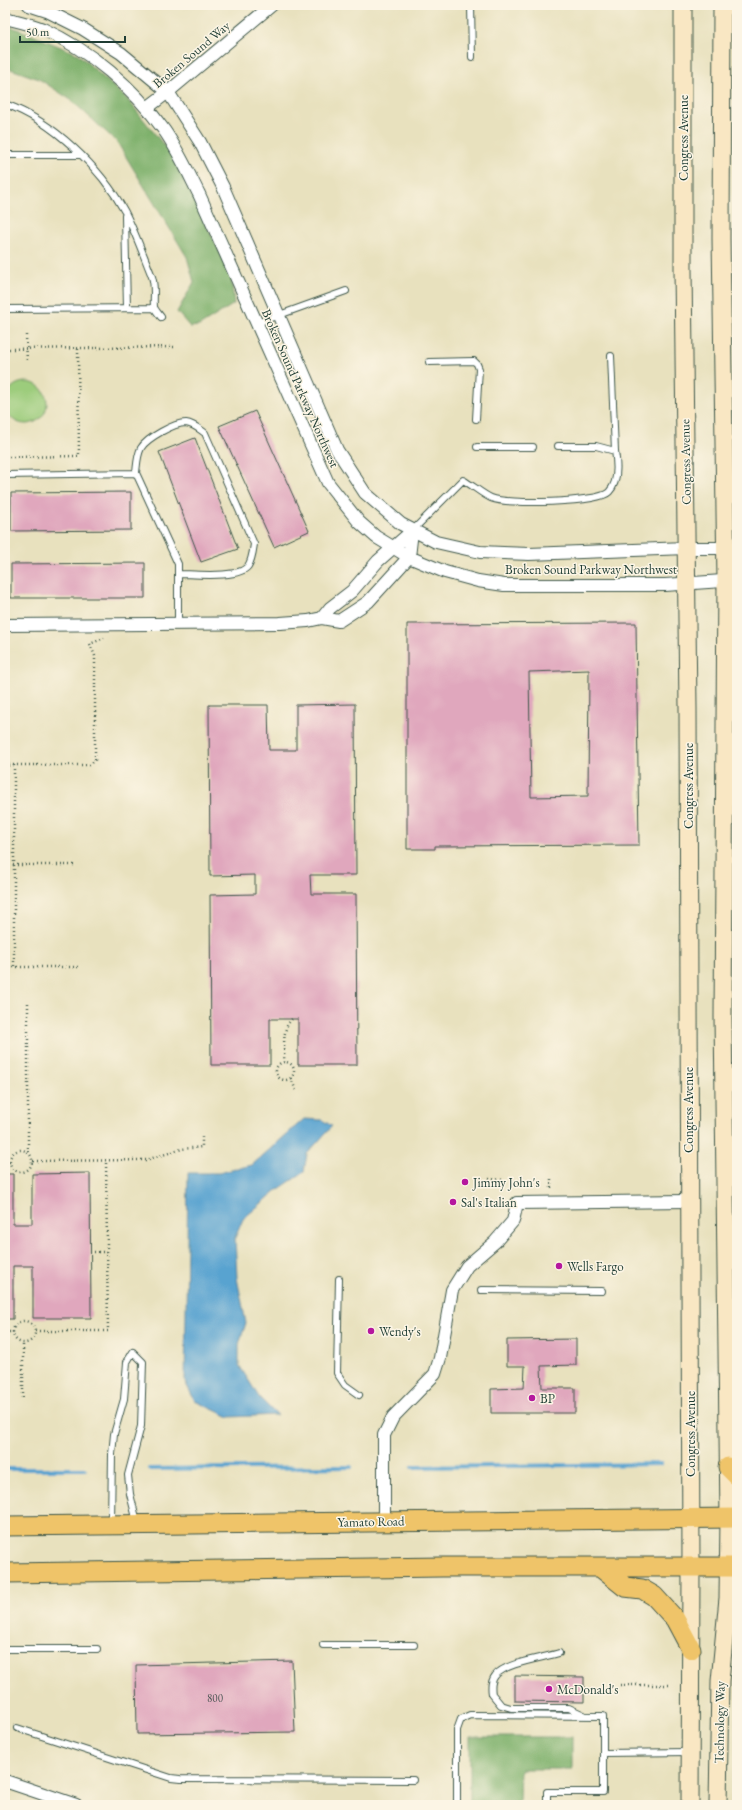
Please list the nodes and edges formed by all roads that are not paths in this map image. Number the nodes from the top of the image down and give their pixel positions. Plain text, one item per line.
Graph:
1 (29, 5) edge
2 (272, 5) edge
3 (471, 5) edge
4 (683, 5) edge
5 (722, 5) edge
6 (5, 18) edge
7 (472, 57) dead end
8 (168, 92) junction
9 (5, 104) edge
10 (147, 108) junction
11 (5, 155) edge
12 (79, 155) junction
13 (124, 212) junction
14 (346, 291) dead end
15 (127, 308) junction
16 (154, 308) junction
17 (5, 310) edge
18 (277, 314) junction
19 (161, 317) dead end
20 (257, 323) junction
21 (611, 356) dead end
22 (429, 362) dead end
23 (476, 419) dead end
24 (558, 446) dead end
25 (533, 447) dead end
26 (477, 448) dead end
27 (615, 451) junction
28 (136, 473) junction
29 (5, 475) edge
30 (412, 531) junction
31 (393, 546) junction
32 (686, 548) junction
33 (731, 548) edge
34 (409, 557) junction
35 (178, 574) junction
36 (731, 580) edge
37 (686, 582) junction
38 (322, 618) junction
39 (178, 624) junction
40 (5, 625) edge
41 (731, 1181) edge
42 (689, 1201) junction
43 (339, 1279) dead end
44 (481, 1290) dead end
45 (602, 1292) dead end
46 (359, 1395) dead end
47 (733, 1472) edge
48 (733, 1518) edge
49 (690, 1519) junction
50 (384, 1521) junction
51 (138, 1525) junction
52 (5, 1526) edge
53 (111, 1526) junction
54 (600, 1567) junction
55 (691, 1567) junction
56 (733, 1567) edge
57 (5, 1573) edge
58 (323, 1645) dead end
59 (414, 1645) dead end
60 (5, 1649) edge
61 (97, 1649) dead end
62 (691, 1649) junction
63 (558, 1653) dead end
64 (586, 1716) junction
65 (17, 1728) dead end
66 (690, 1752) junction
67 (603, 1753) junction
68 (413, 1780) dead end
69 (5, 1781) edge
70 (58, 1802) edge
71 (76, 1805) edge
72 (457, 1805) edge
73 (547, 1805) edge
74 (690, 1805) edge
75 (718, 1805) edge

1 - 8 street, Broken Sound Parkway Northwest
2 - 8 street, Broken Sound Way
3 - 7 lane
4 - 32 main road, Congress Avenue
5 - 33 main road
6 - 10 street, Broken Sound Parkway Northwest
8 - 10 street, Broken Sound Way
8 - 18 street, Broken Sound Parkway Northwest
9 - 12 lane
10 - 20 street, Broken Sound Parkway Northwest
11 - 12 lane
12 - 13 lane
13 - 15 lane
13 - 16 lane
14 - 18 lane
15 - 16 lane
15 - 17 lane
16 - 19 lane
18 - 20 lane
18 - 30 street, Broken Sound Parkway Northwest
20 - 31 street, Broken Sound Parkway Northwest
21 - 27 lane
22 - 23 lane
24 - 27 lane
25 - 26 lane
27 - 30 lane
28 - 29 lane
28 - 35 lane
28 - 35 lane
30 - 31 street
30 - 32 street, Broken Sound Parkway Northwest
30 - 34 street
31 - 34 street, Broken Sound Parkway Northwest
31 - 38 street
32 - 33 street, Broken Sound Parkway Northwest
32 - 37 main road, Congress Avenue
33 - 36 main road
34 - 37 street, Broken Sound Parkway Northwest
34 - 38 street
35 - 39 lane
36 - 37 street, Broken Sound Parkway Northwest
36 - 41 main road
37 - 42 main road, Congress Avenue
38 - 39 street
39 - 40 street
41 - 47 main road
42 - 49 main road, Congress Avenue
42 - 50 street
43 - 46 lane
44 - 45 lane
47 - 48 main road
48 - 49 main road, Yamato Road
48 - 56 main road
49 - 50 main road, Yamato Road
49 - 55 main road, Congress Avenue
50 - 51 main road, Yamato Road
51 - 53 main road, Yamato Road
51 - 53 lane
52 - 53 main road, Yamato Road
54 - 55 main road
54 - 57 main road
54 - 62 main road
55 - 56 main road
55 - 62 main road
56 - 75 main road, Technology Way
58 - 59 lane
60 - 61 lane
62 - 66 main road
63 - 64 lane
64 - 67 lane
64 - 72 lane
65 - 68 lane
66 - 67 lane
66 - 74 main road
67 - 73 lane
69 - 70 street
70 - 71 street

